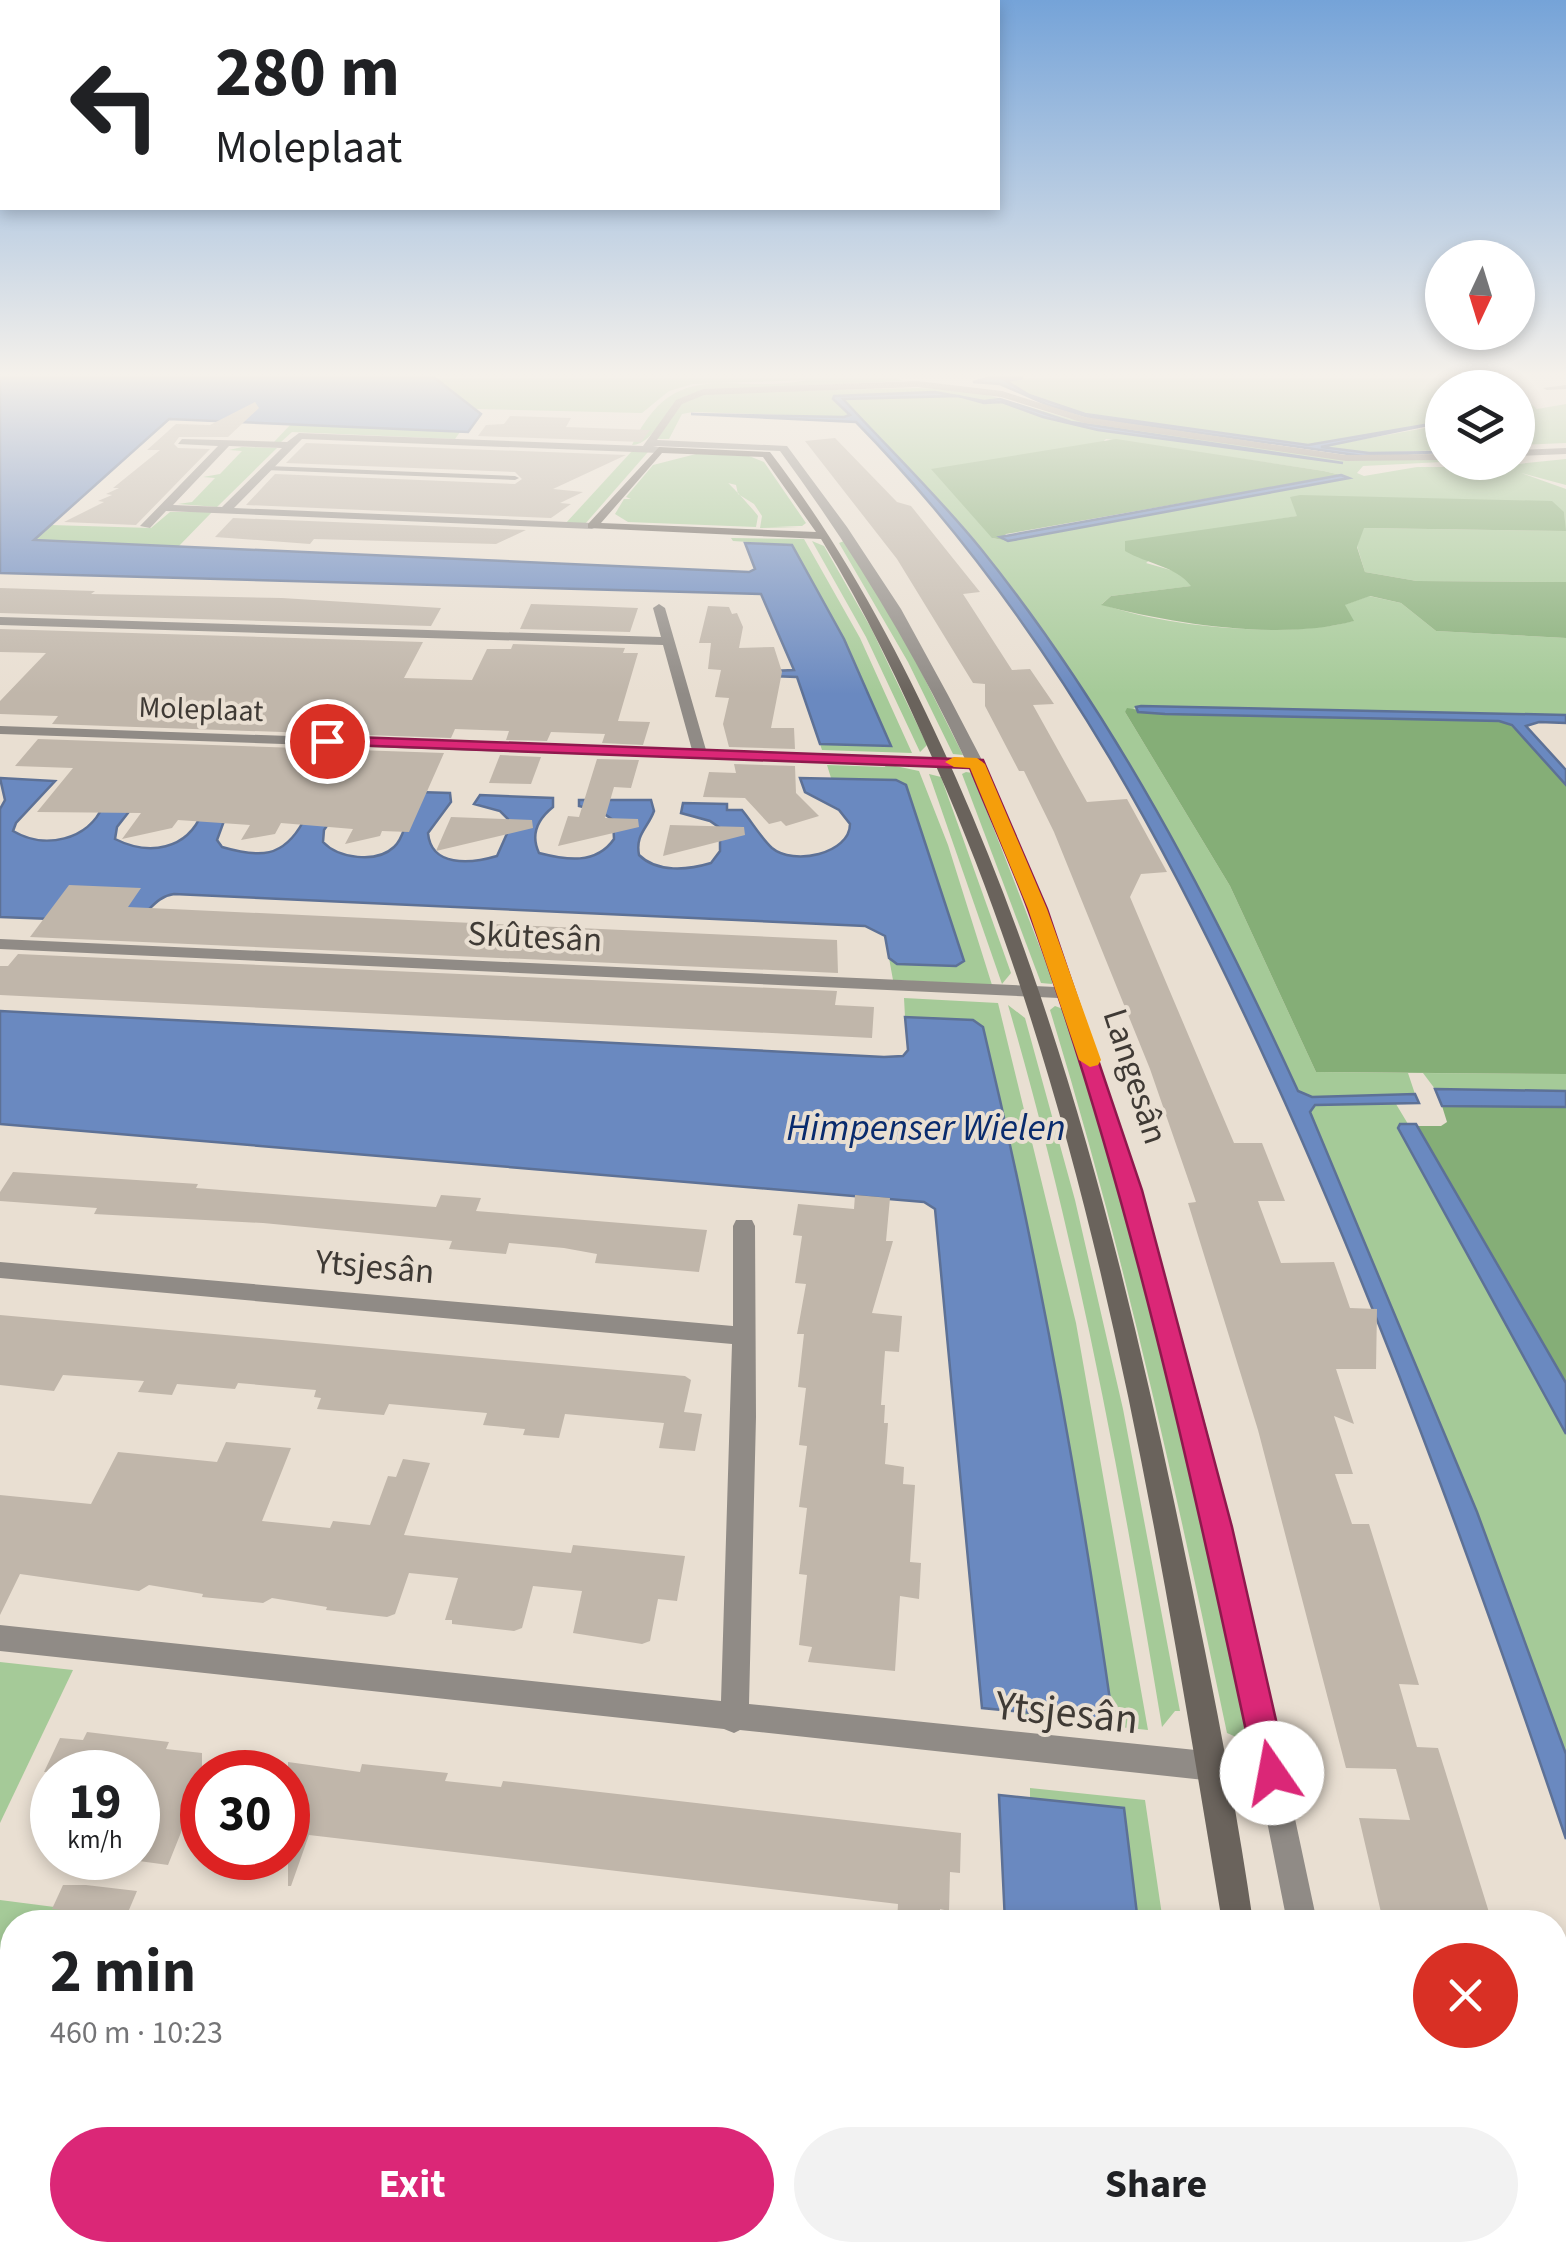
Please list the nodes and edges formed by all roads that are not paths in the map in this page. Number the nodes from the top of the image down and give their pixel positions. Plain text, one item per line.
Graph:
1 (188, 484) edge
2 (252, 484) edge
3 (624, 484) edge
4 (787, 484) edge
5 (809, 484) edge
6 (164, 508) junction
7 (226, 510) junction
8 (146, 526) dead end
9 (592, 526) junction
10 (825, 536) junction
11 (850, 537) junction
12 (659, 608) dead end
13 (0, 620) edge
14 (668, 640) junction
15 (0, 730) edge
16 (700, 754) junction
17 (945, 762) junction
18 (977, 764) junction
19 (0, 944) edge
20 (1030, 992) junction
21 (1067, 993) junction
22 (744, 1226) dead end
23 (0, 1270) edge
24 (744, 1336) junction
25 (0, 1638) edge
26 (734, 1719) junction
27 (1211, 1769) junction
28 (1272, 1773) junction
29 (1236, 1910) edge
30 (1300, 1910) edge

1 - 6 street
2 - 7 street
3 - 9 street
4 - 10 street
5 - 11 street, Langesân
6 - 7 street
6 - 8 street
7 - 9 street
9 - 10 street
10 - 11 street
10 - 17 street
11 - 18 street, Langesân
12 - 14 street
13 - 14 street
14 - 16 street
15 - 16 street, Moleplaat
16 - 17 street, Moleplaat
17 - 18 street, Moleplaat
17 - 20 street
18 - 21 street, Langesân
19 - 20 street, Skûtesân
20 - 21 street, Skûtesân
20 - 27 street
21 - 28 street, Langesân
22 - 24 street
23 - 24 street, Ytsjesân
24 - 26 street
25 - 26 street, Ytsjesân
26 - 27 street, Ytsjesân
27 - 28 street, Ytsjesân
27 - 29 street
28 - 30 street, Langesân

